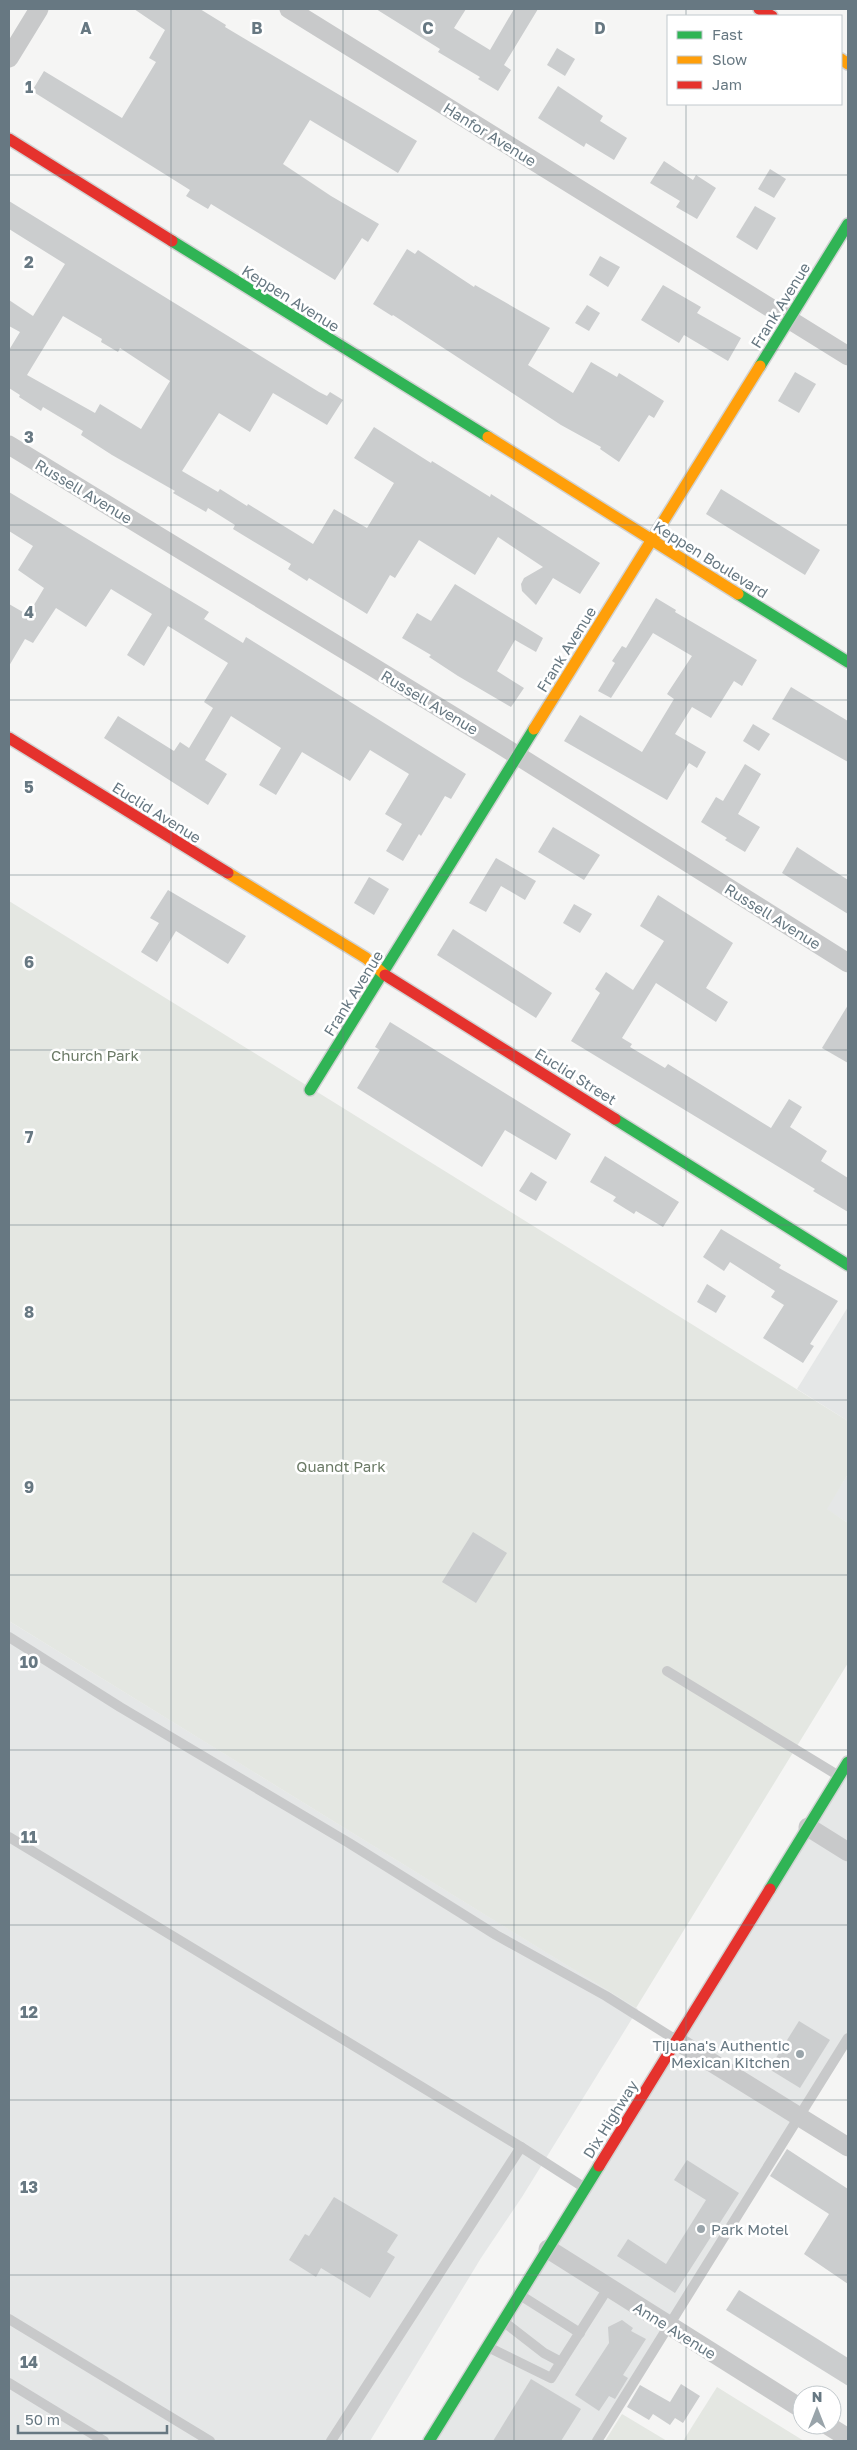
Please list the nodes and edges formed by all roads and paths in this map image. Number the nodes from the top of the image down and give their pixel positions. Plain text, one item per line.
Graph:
1 (39, 9) edge
2 (288, 9) edge
3 (9, 58) edge
4 (9, 139) edge
5 (848, 224) edge
6 (788, 318) junction
7 (848, 356) edge
8 (9, 445) edge
9 (557, 482) joint
10 (652, 540) junction
11 (848, 662) edge
12 (9, 738) edge
13 (517, 756) junction
14 (290, 911) joint
15 (848, 963) edge
16 (383, 974) junction
17 (310, 1090) joint
18 (304, 1100) dead end
19 (848, 1265) edge
20 (9, 1637) edge
21 (667, 1671) dead end
22 (848, 1762) edge
23 (840, 1776) junction
24 (808, 1827) junction
25 (9, 1837) edge
26 (848, 1852) edge
27 (848, 2038) edge
28 (677, 2041) junction
29 (800, 2116) junction
30 (520, 2147) junction
31 (848, 2147) edge
32 (586, 2188) junction
33 (548, 2249) junction
34 (608, 2288) junction
35 (520, 2296) junction
36 (9, 2320) edge
37 (503, 2321) junction
38 (669, 2326) junction
39 (580, 2332) junction
40 (488, 2347) junction
41 (561, 2362) junction
42 (9, 2383) edge
43 (792, 2403) edge
44 (104, 2441) edge
45 (210, 2441) edge
46 (331, 2441) edge
47 (429, 2441) edge
48 (597, 2441) edge

1 - 3 street
2 - 6 street, Hanfor Avenue
4 - 9 street, Keppen Avenue
5 - 6 street, Frank Avenue
6 - 7 street, Hanfor Avenue
6 - 10 street, Frank Avenue
8 - 13 street, Russell Avenue
9 - 10 street, Keppen Boulevard
10 - 11 street, Keppen Boulevard
10 - 13 street, Frank Avenue
12 - 14 street, Euclid Avenue
13 - 15 street, Russell Avenue
13 - 16 street, Frank Avenue
14 - 16 street, Euclid Street
16 - 17 street, Frank Avenue
16 - 19 street, Euclid Street
17 - 18 lane
20 - 28 lane
21 - 23 lane
22 - 23 street, Dix Highway
23 - 24 street, Dix Highway
24 - 26 street
24 - 28 street, Dix Highway
25 - 30 lane
27 - 29 lane
28 - 29 street
28 - 32 street, Dix Highway
29 - 31 street
29 - 38 lane
30 - 32 lane
30 - 46 lane
32 - 33 street, Dix Highway
33 - 34 street, Anne Avenue
33 - 35 street, Dix Highway
34 - 38 street, Anne Avenue
34 - 39 lane
35 - 37 street, Dix Highway
35 - 39 lane
36 - 45 lane
37 - 40 street, Dix Highway
37 - 41 lane
38 - 43 street, Anne Avenue
38 - 48 lane
39 - 41 lane
40 - 41 lane
40 - 47 street, Dix Highway
42 - 44 lane

